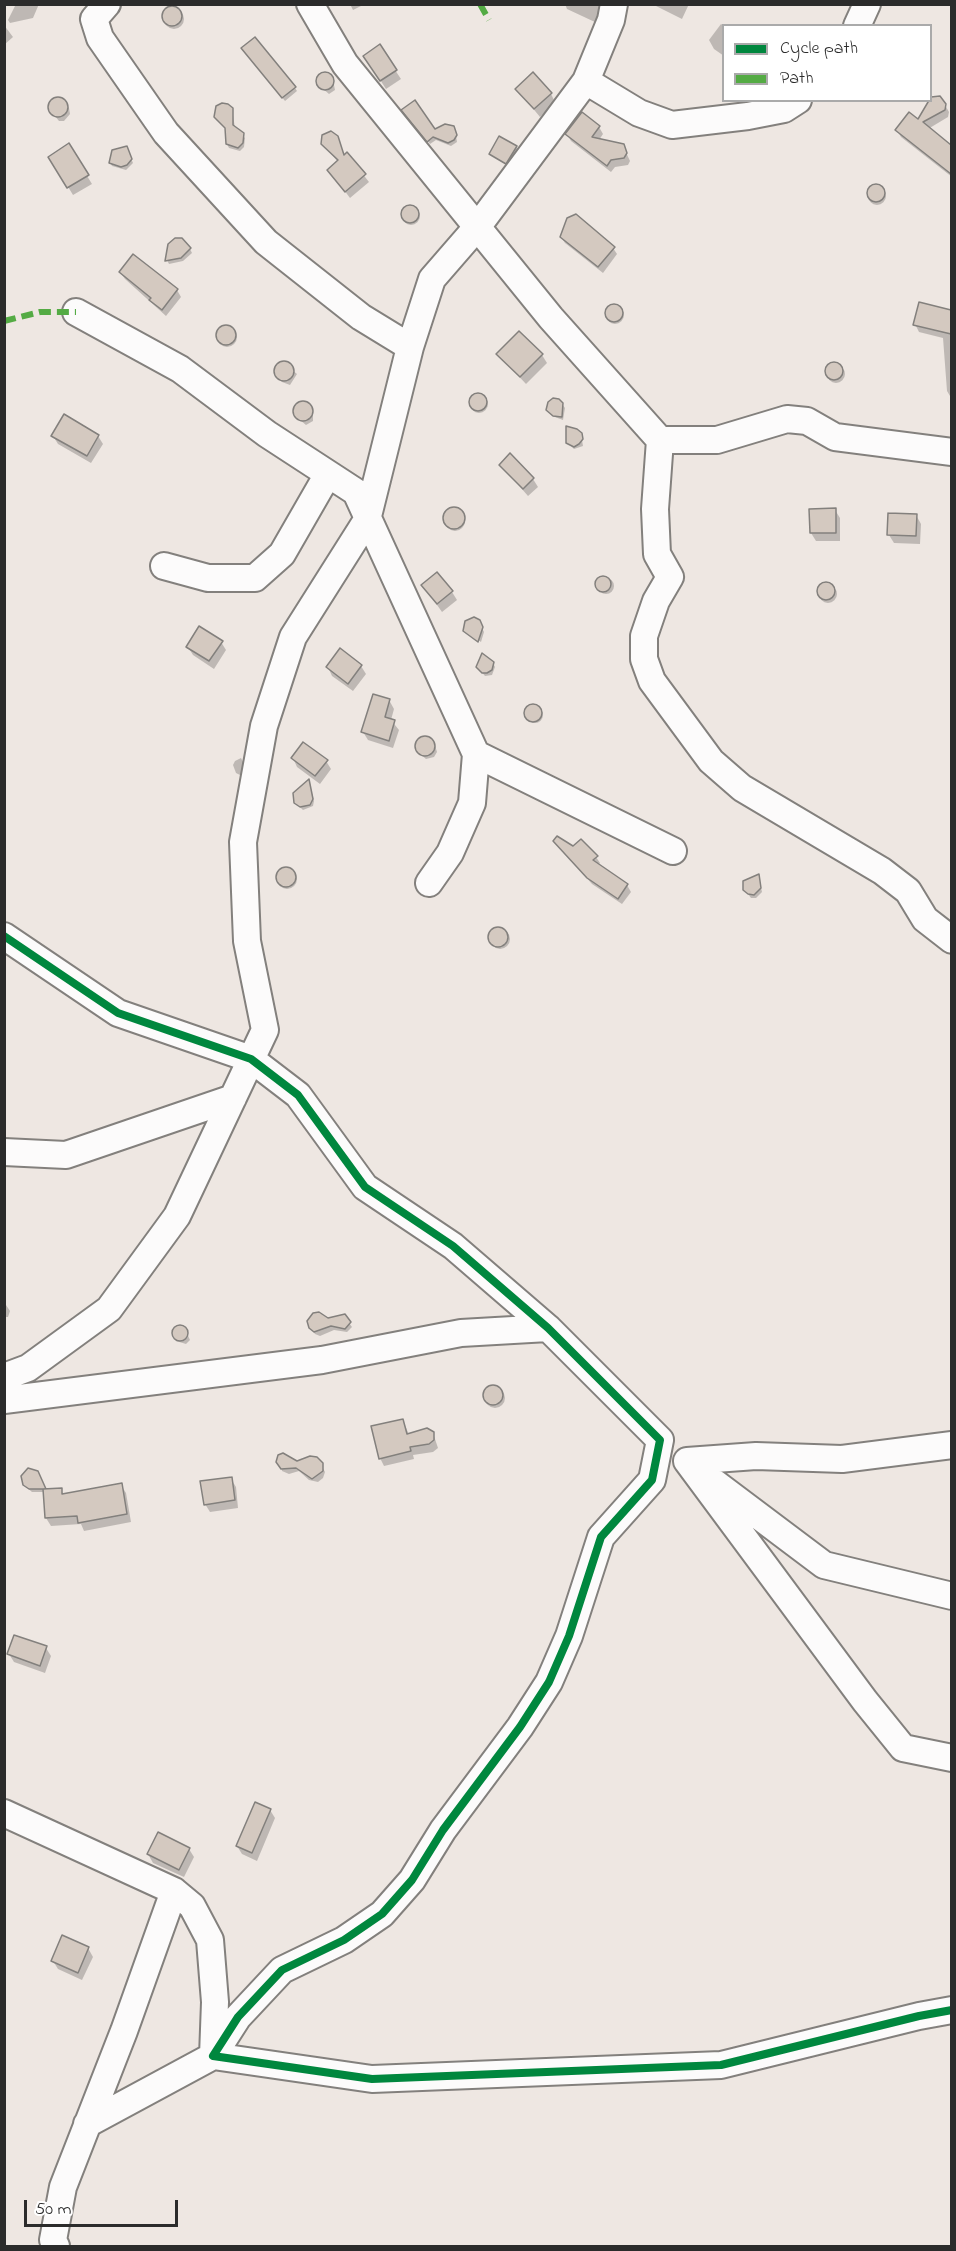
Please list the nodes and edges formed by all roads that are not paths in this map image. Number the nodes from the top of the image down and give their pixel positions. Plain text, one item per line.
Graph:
1 (107, 4) edge
2 (310, 4) edge
3 (614, 4) edge
4 (867, 4) edge
5 (858, 24) edge
6 (586, 81) junction
7 (795, 102) edge
8 (478, 226) junction
9 (76, 312) dead end
10 (410, 347) junction
11 (660, 440) junction
12 (951, 452) edge
13 (328, 474) junction
14 (367, 520) junction
15 (164, 567) dead end
16 (476, 754) junction
17 (673, 851) dead end
18 (429, 884) dead end
19 (4, 936) edge
20 (951, 940) edge
21 (252, 1059) junction
22 (233, 1098) junction
23 (4, 1152) edge
24 (548, 1328) junction
25 (4, 1377) edge
26 (4, 1400) edge
27 (660, 1440) junction
28 (951, 1445) edge
29 (687, 1461) junction
30 (951, 1596) edge
31 (951, 1758) edge
32 (4, 1813) edge
33 (174, 1890) junction
34 (951, 2010) edge
35 (213, 2056) junction
36 (87, 2124) junction
37 (56, 2247) edge

1 - 10 street
2 - 8 street
3 - 6 street
4 - 5 street
6 - 7 street
6 - 8 street
8 - 10 street
8 - 11 street
9 - 13 street
10 - 14 street
11 - 12 street
11 - 20 street
13 - 14 street
13 - 15 street
14 - 16 street
14 - 21 street
16 - 17 street
16 - 18 street
19 - 21 street
21 - 22 street
21 - 24 street
22 - 23 street
22 - 25 street
24 - 26 street
24 - 27 street
27 - 29 street
27 - 35 street
28 - 29 street
29 - 30 street
29 - 31 street
32 - 33 street
33 - 35 street
33 - 36 street
34 - 35 street
35 - 36 street
36 - 37 street

